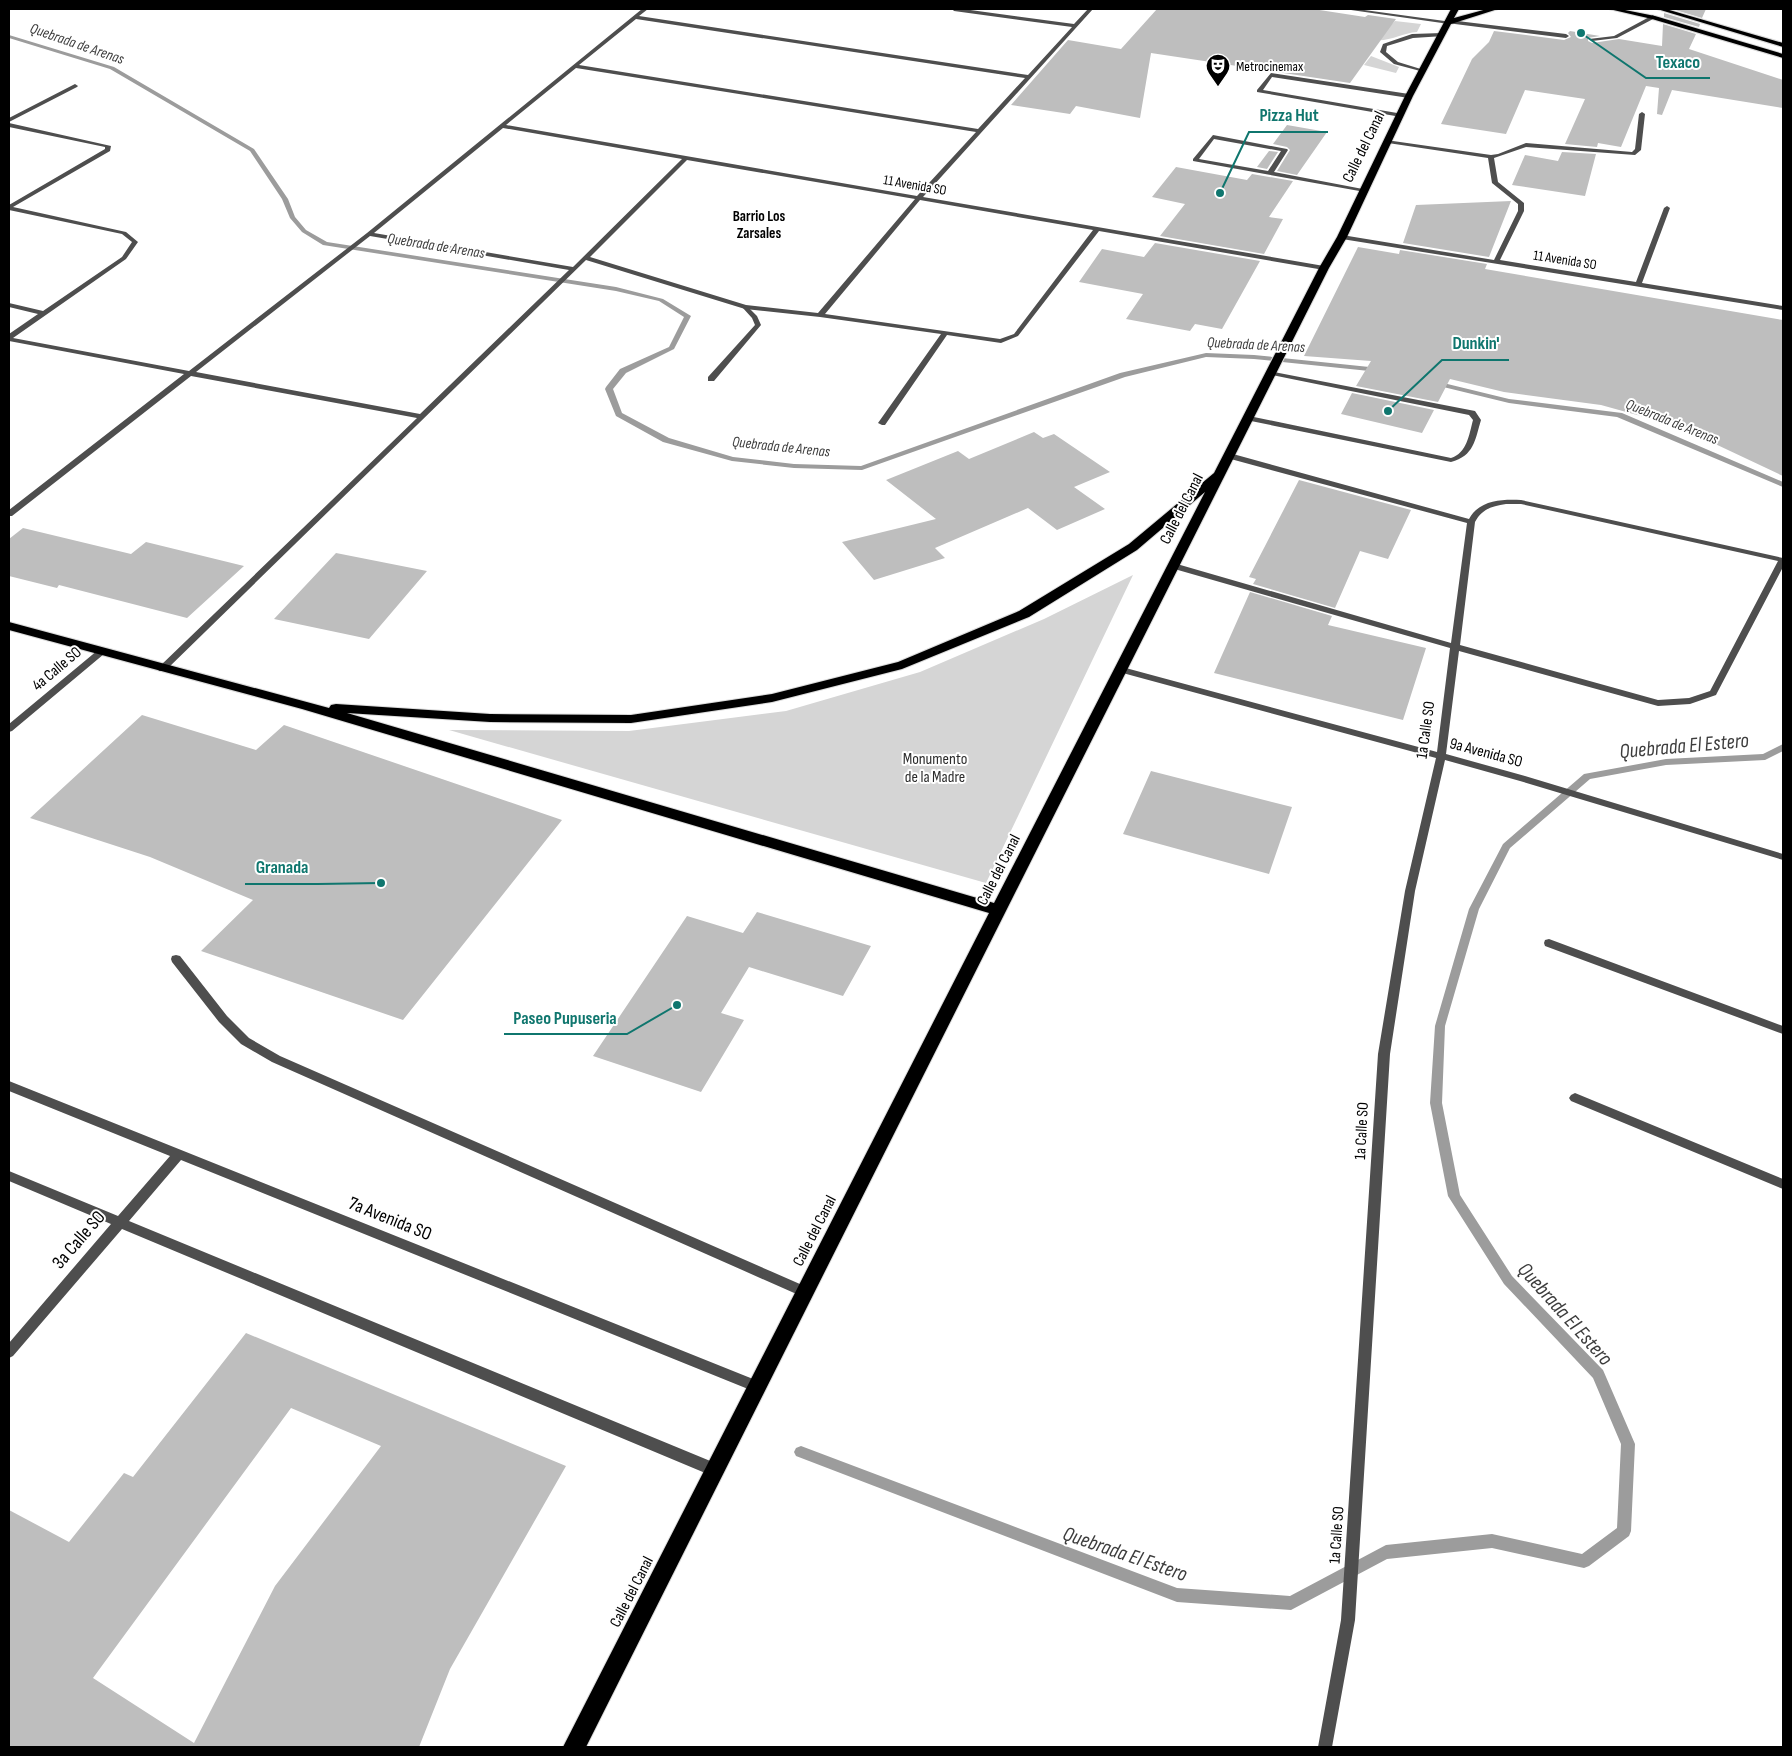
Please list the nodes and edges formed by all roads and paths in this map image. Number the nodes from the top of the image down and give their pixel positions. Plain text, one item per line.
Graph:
1 (645, 9) edge
2 (954, 9) edge
3 (1091, 9) edge
4 (1347, 9) edge
5 (1455, 9) edge
6 (1494, 9) edge
7 (1612, 9) edge
8 (1660, 9) edge
9 (634, 17) junction
10 (1653, 17) junction
11 (1449, 22) junction
12 (1075, 26) junction
13 (1442, 35) junction
14 (1566, 36) dead end
15 (1592, 39) dead end
16 (1783, 45) edge
17 (1783, 56) edge
18 (575, 66) junction
19 (1422, 72) junction
20 (1028, 77) junction
21 (75, 86) dead end
22 (1409, 96) junction
23 (1400, 114) junction
24 (1642, 114) dead end
25 (9, 120) edge
26 (9, 125) edge
27 (501, 126) junction
28 (979, 131) junction
29 (1388, 141) junction
30 (1491, 157) junction
31 (686, 158) junction
32 (1270, 173) junction
33 (1365, 190) junction
34 (918, 198) junction
35 (9, 207) edge
36 (1667, 208) dead end
37 (1098, 229) junction
38 (369, 234) junction
39 (1342, 237) junction
40 (585, 258) junction
41 (1496, 262) junction
42 (1324, 268) junction
43 (574, 269) junction
44 (1638, 285) junction
45 (9, 305) edge
46 (745, 307) junction
47 (1783, 308) edge
48 (44, 313) junction
49 (820, 315) junction
50 (945, 334) junction
51 (9, 338) edge
52 (1274, 370) junction
53 (190, 373) junction
54 (711, 379) dead end
55 (422, 417) junction
56 (1249, 418) junction
57 (882, 424) dead end
58 (1226, 463) junction
59 (9, 514) edge
60 (1471, 522) junction
61 (1783, 560) edge
62 (1174, 566) junction
63 (9, 626) edge
64 (1455, 648) junction
65 (100, 652) junction
66 (162, 668) junction
67 (1122, 670) junction
68 (307, 706) junction
69 (9, 729) edge
70 (1441, 756) junction
71 (1783, 857) edge
72 (1000, 910) junction
73 (1549, 943) dead end
74 (176, 959) dead end
75 (1783, 1030) edge
76 (9, 1086) edge
77 (1575, 1098) dead end
78 (176, 1158) junction
79 (9, 1176) edge
80 (1783, 1184) edge
81 (119, 1222) junction
82 (805, 1292) junction
83 (9, 1352) edge
84 (758, 1387) junction
85 (715, 1470) junction
86 (574, 1747) edge
87 (1326, 1747) edge

1 - 9 street
2 - 12 street
3 - 12 street
4 - 11 street
5 - 11 highway, Calle del Canal
6 - 11 highway
7 - 10 main road
8 - 16 main road
9 - 18 street
9 - 20 street
10 - 15 street
10 - 17 main road
11 - 13 highway, Calle del Canal
11 - 14 street
12 - 20 street
13 - 19 highway, Calle del Canal
13 - 19 street
18 - 27 street
18 - 28 street
19 - 22 highway, Calle del Canal
20 - 28 street
21 - 25 street
22 - 23 highway, Calle del Canal
22 - 23 street
23 - 29 highway, Calle del Canal
24 - 30 street
26 - 35 street
27 - 31 street, 11 Avenida SO
27 - 38 street
28 - 34 street
29 - 30 street
29 - 33 highway, Calle del Canal
30 - 41 street
31 - 34 street, 11 Avenida SO
31 - 40 street
32 - 32 street
32 - 33 street
33 - 39 highway, Calle del Canal
34 - 37 street, 11 Avenida SO
34 - 49 street
35 - 48 street
36 - 44 street
37 - 42 street, 11 Avenida SO
37 - 50 street
38 - 43 street
38 - 53 street
39 - 41 street, 11 Avenida SO
39 - 42 highway, Calle del Canal
40 - 43 street
40 - 46 street
41 - 44 street, 11 Avenida SO
42 - 52 highway, Calle del Canal
43 - 55 street
44 - 47 street, 11 Avenida SO
45 - 48 street
46 - 49 street
46 - 54 street
48 - 51 street
49 - 50 street
50 - 57 street
51 - 53 street
52 - 56 highway, Calle del Canal
52 - 56 street
53 - 55 street
53 - 59 street
55 - 66 street
56 - 58 highway, Calle del Canal
58 - 60 street
58 - 62 highway, Calle del Canal
58 - 68 highway
60 - 61 street
60 - 64 street, 1a Calle SO
61 - 64 street
62 - 64 street
62 - 67 highway, Calle del Canal
63 - 65 highway
64 - 70 street, 1a Calle SO
65 - 66 highway
65 - 69 street, 4a Calle SO
66 - 68 highway
67 - 70 street, 9a Avenida SO
67 - 72 highway, Calle del Canal
68 - 72 highway
70 - 71 street, 9a Avenida SO
70 - 87 street, 1a Calle SO
72 - 82 highway, Calle del Canal
73 - 75 street
74 - 82 street
76 - 78 street, 7a Avenida SO
77 - 80 street
78 - 81 street, 3a Calle SO
78 - 84 street, 7a Avenida SO
79 - 81 street
81 - 83 street, 3a Calle SO
81 - 85 street
82 - 84 highway, Calle del Canal
84 - 85 highway, Calle del Canal
85 - 86 highway, Calle del Canal

